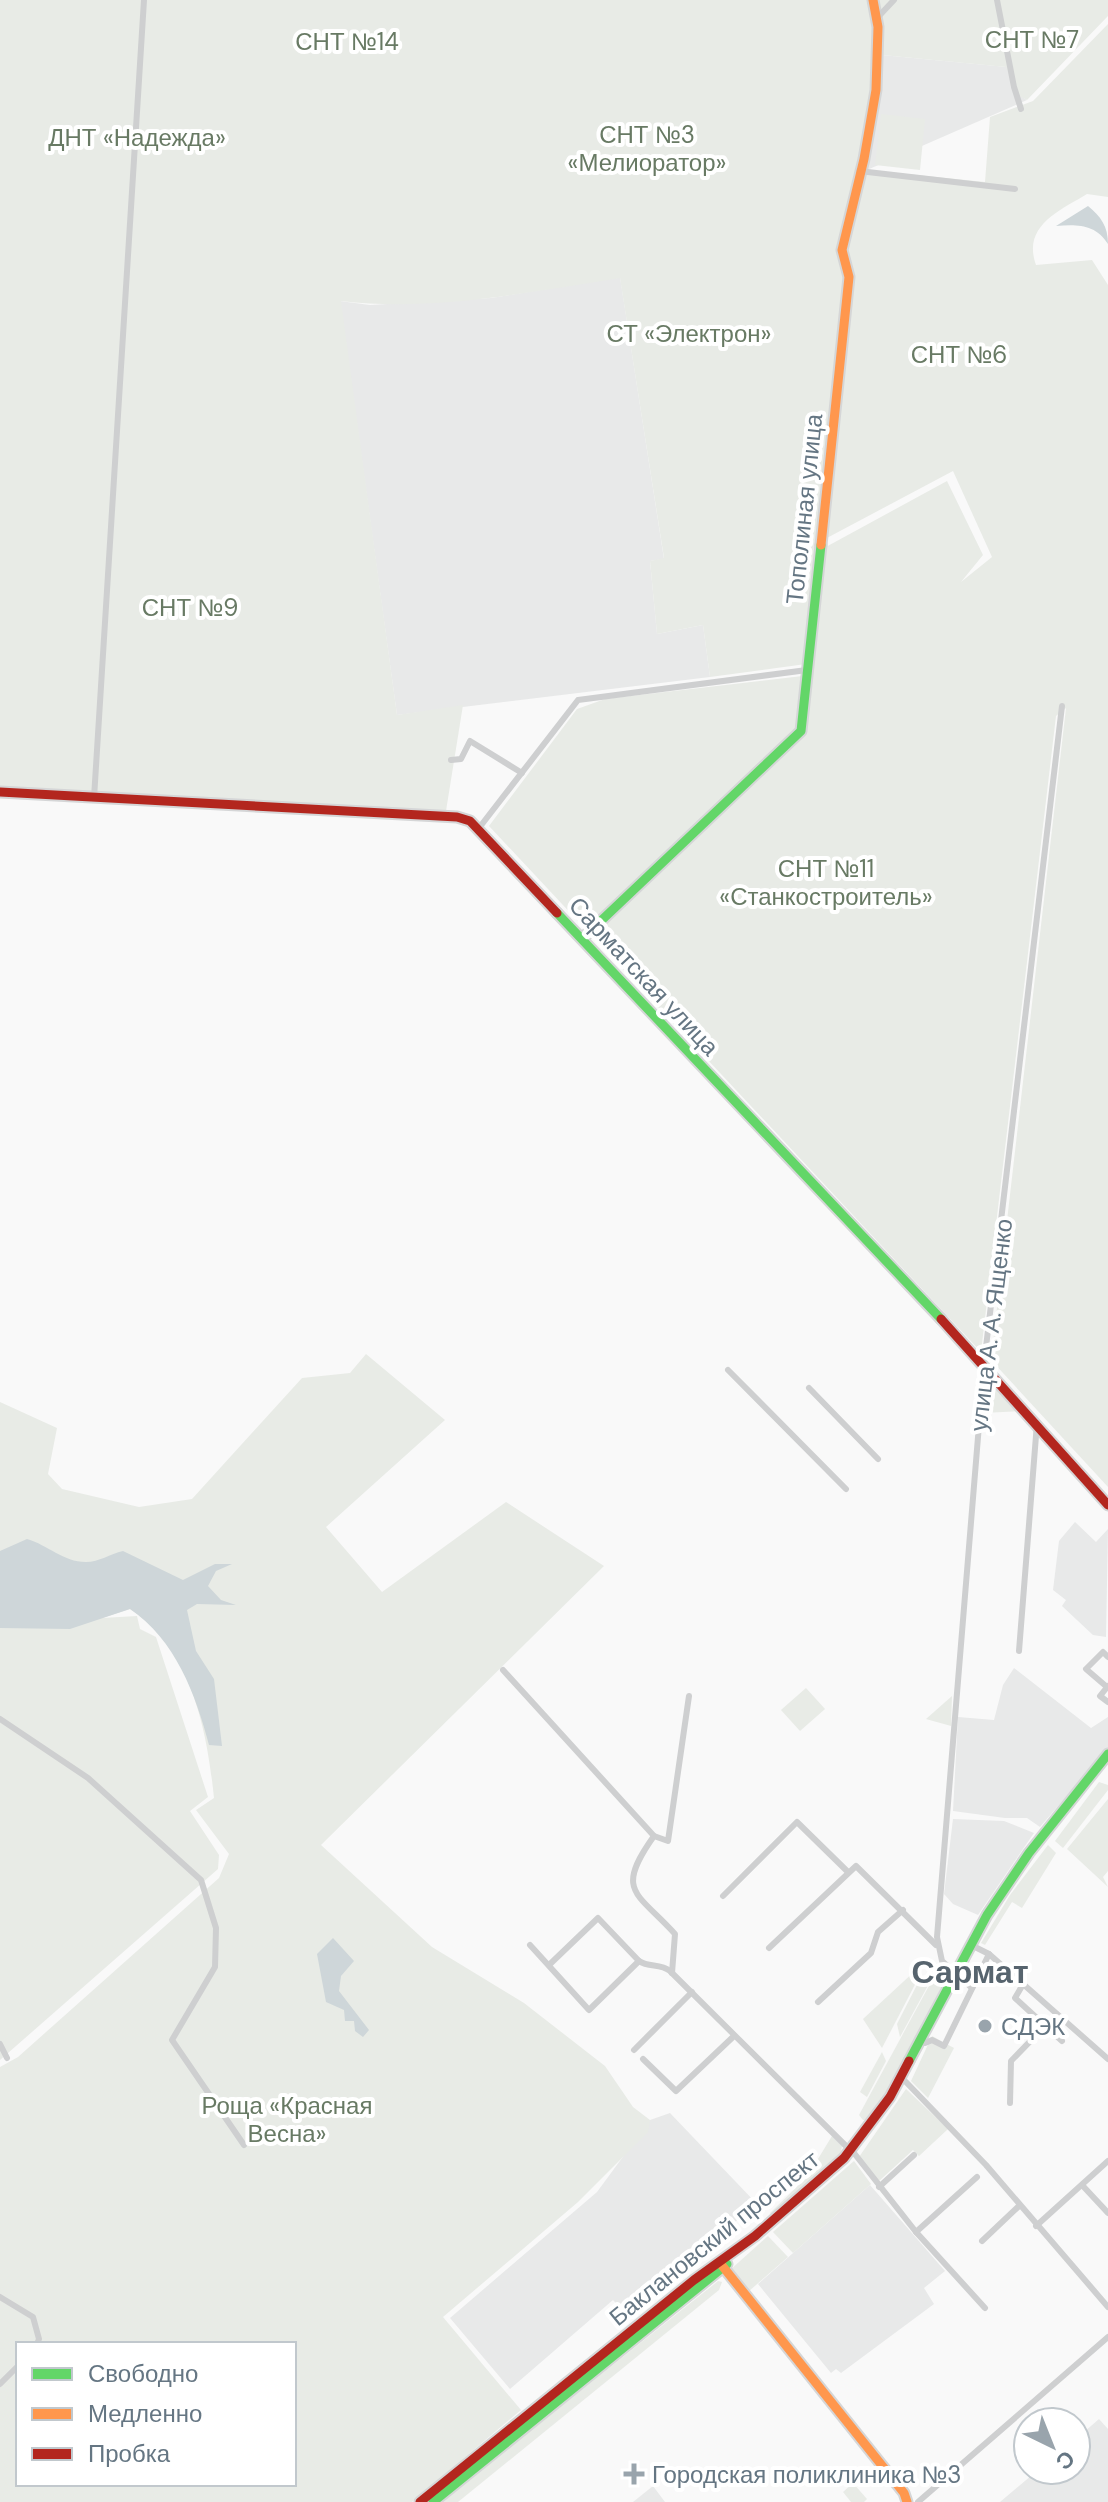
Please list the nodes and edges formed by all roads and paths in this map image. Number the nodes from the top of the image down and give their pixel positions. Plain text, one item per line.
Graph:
1 (144, 0) edge
2 (873, 0) edge
3 (894, 0) edge
4 (997, 0) edge
5 (878, 17) junction
6 (1021, 109) dead end
7 (859, 171) junction
8 (1015, 189) dead end
9 (807, 670) junction
10 (1062, 706) dead end
11 (451, 760) dead end
12 (522, 773) junction
13 (0, 792) edge
14 (94, 798) junction
15 (479, 828) junction
16 (585, 936) dead end
17 (984, 1364) junction
18 (728, 1370) dead end
19 (809, 1388) dead end
20 (1037, 1423) junction
21 (878, 1459) dead end
22 (846, 1489) dead end
23 (1108, 1505) edge
24 (1019, 1651) dead end
25 (1108, 1657) edge
26 (503, 1670) dead end
27 (1108, 1686) edge
28 (689, 1696) dead end
29 (1108, 1702) edge
30 (0, 1719) edge
31 (1108, 1754) edge
32 (1108, 1761) edge
33 (1046, 1835) junction
34 (654, 1836) junction
35 (847, 1871) junction
36 (723, 1896) dead end
37 (903, 1910) junction
38 (530, 1945) dead end
39 (937, 1946) junction
40 (973, 1946) junction
41 (769, 1948) dead end
42 (989, 1954) junction
43 (639, 1961) junction
44 (549, 1965) junction
45 (672, 1973) junction
46 (956, 1975) junction
47 (1022, 1986) junction
48 (972, 1988) junction
49 (692, 1992) junction
50 (818, 2002) dead end
51 (1045, 2026) junction
52 (734, 2036) junction
53 (1062, 2041) dead end
54 (925, 2043) junction
55 (0, 2044) edge
56 (634, 2050) dead end
57 (7, 2058) dead end
58 (643, 2059) dead end
59 (1108, 2059) edge
60 (905, 2081) junction
61 (1010, 2103) dead end
62 (244, 2145) dead end
63 (852, 2152) junction
64 (914, 2155) dead end
65 (1108, 2161) edge
66 (977, 2177) dead end
67 (1082, 2185) junction
68 (879, 2187) junction
69 (1019, 2206) junction
70 (1108, 2213) edge
71 (1036, 2226) junction
72 (916, 2232) junction
73 (982, 2241) dead end
74 (721, 2265) junction
75 (0, 2297) edge
76 (1108, 2307) edge
77 (985, 2308) dead end
78 (1108, 2337) edge
79 (37, 2342) edge
80 (16, 2368) edge
81 (0, 2384) edge
82 (906, 2498) edge
83 (420, 2502) edge
84 (433, 2502) edge
85 (918, 2502) edge

1 - 14 street
2 - 5 main road, Тополиная улица
3 - 5 street
4 - 6 street
5 - 7 main road, Тополиная улица
7 - 8 street
7 - 9 main road, Тополиная улица
9 - 12 street
9 - 16 main road, Тополиная улица
10 - 17 street, улица А. А. Ященко
11 - 12 street
12 - 15 street
13 - 14 main road, Сарматская улица
14 - 15 main road, Сарматская улица
15 - 17 main road, Сарматская улица
17 - 20 main road, Сарматская улица
17 - 39 street, улица А. А. Ященко
18 - 22 street
19 - 21 street
20 - 23 main road, Сарматская улица
20 - 24 street
25 - 27 street
26 - 34 street
27 - 29 street
28 - 34 street
30 - 62 street
31 - 33 main road, Баклановский проспект
32 - 33 main road, Баклановский проспект
33 - 40 main road, Баклановский проспект
33 - 46 main road, Баклановский проспект
34 - 45 street
35 - 36 street
35 - 37 street
35 - 41 street
37 - 39 street
37 - 50 street
38 - 44 street
39 - 46 street
40 - 42 street
40 - 46 main road, Баклановский проспект
42 - 47 street
42 - 48 street
43 - 44 street
43 - 44 street
43 - 45 street
45 - 49 street
46 - 48 street
46 - 54 main road, Баклановский проспект
46 - 63 main road, Баклановский проспект
47 - 51 street
47 - 59 street
48 - 54 street
49 - 52 street
49 - 56 street
51 - 53 street
51 - 61 street
52 - 58 street
52 - 63 street
54 - 60 main road, Баклановский проспект
55 - 57 street
60 - 63 main road, Баклановский проспект
60 - 69 street
63 - 68 street
63 - 74 main road, Баклановский проспект
64 - 68 street
65 - 67 street
66 - 72 street
67 - 70 street
67 - 71 street
68 - 72 street
69 - 71 street
69 - 73 street
71 - 76 street
72 - 77 street
74 - 82 main road
74 - 83 main road, Баклановский проспект
74 - 84 main road, Баклановский проспект
75 - 79 street
78 - 85 street
80 - 81 street

